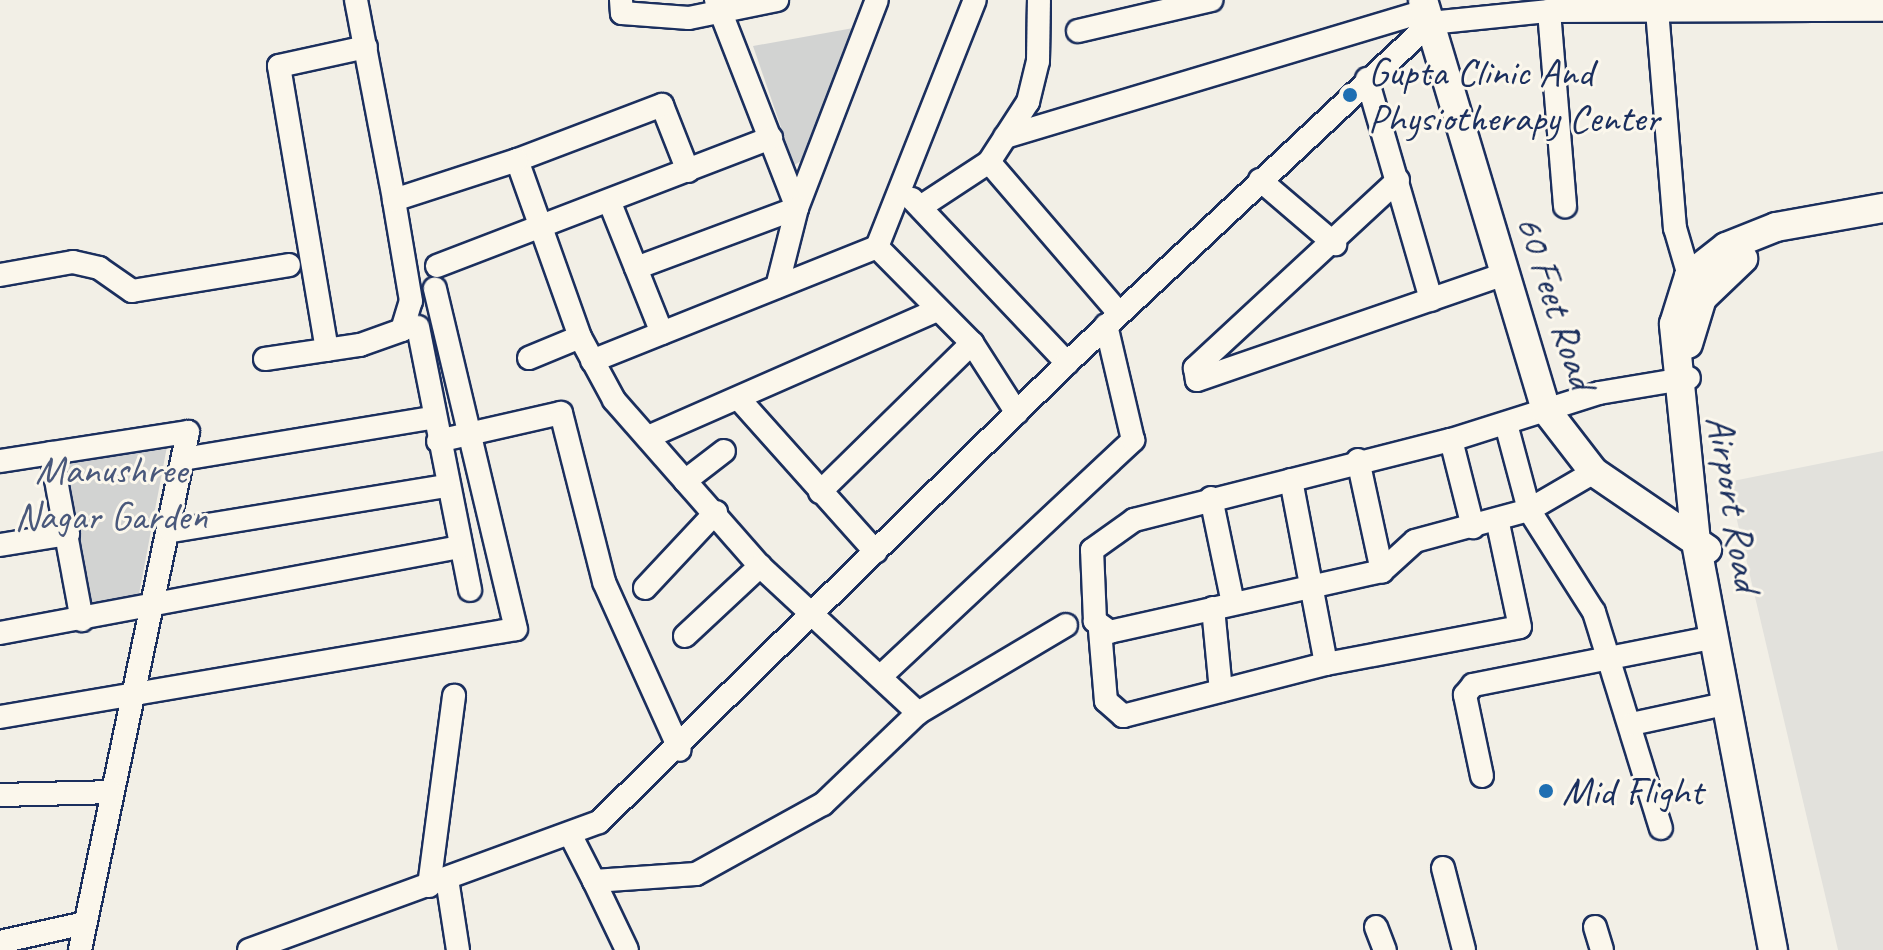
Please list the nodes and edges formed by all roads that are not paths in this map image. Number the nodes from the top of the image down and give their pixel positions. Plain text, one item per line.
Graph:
1 (356, 0) edge
2 (621, 0) edge
3 (777, 0) edge
4 (877, 0) edge
5 (975, 0) edge
6 (1039, 0) edge
7 (1211, 0) edge
8 (1694, 5) edge
9 (717, 6) edge
10 (1500, 6) edge
11 (1835, 6) edge
12 (1783, 7) edge
13 (1657, 10) junction
14 (1883, 10) edge
15 (1426, 11) edge
16 (1549, 11) junction
17 (1078, 31) dead end
18 (366, 47) junction
19 (1367, 79) junction
20 (1005, 137) junction
21 (771, 138) junction
22 (517, 160) junction
23 (989, 162) junction
24 (688, 171) junction
25 (1260, 180) junction
26 (1398, 180) junction
27 (901, 191) junction
28 (394, 200) junction
29 (610, 203) junction
30 (922, 206) junction
31 (1565, 206) dead end
32 (797, 208) junction
33 (1883, 208) edge
34 (1883, 226) edge
35 (541, 227) junction
36 (1335, 244) junction
37 (877, 247) junction
38 (289, 265) dead end
39 (437, 266) dead end
40 (636, 268) junction
41 (1504, 274) junction
42 (0, 275) edge
43 (1689, 276) junction
44 (777, 287) junction
45 (435, 289) dead end
46 (1431, 300) junction
47 (937, 310) junction
48 (1112, 319) junction
49 (418, 327) dead end
50 (662, 333) junction
51 (580, 337) junction
52 (972, 343) junction
53 (327, 350) junction
54 (529, 358) dead end
55 (265, 359) dead end
56 (592, 361) junction
57 (1067, 363) junction
58 (1682, 379) junction
59 (739, 399) junction
60 (1546, 410) junction
61 (1017, 413) junction
62 (431, 418) junction
63 (1506, 424) junction
64 (472, 433) junction
65 (648, 437) junction
66 (1451, 440) junction
67 (438, 441) junction
68 (724, 451) dead end
69 (51, 453) junction
70 (183, 459) junction
71 (1358, 460) junction
72 (0, 461) edge
73 (1594, 472) junction
74 (1291, 480) junction
75 (685, 481) junction
76 (446, 486) junction
77 (820, 492) junction
78 (1211, 498) junction
79 (1529, 510) junction
80 (716, 512) junction
81 (1497, 519) junction
82 (1473, 527) junction
83 (171, 531) junction
84 (68, 534) junction
85 (0, 545) edge
86 (461, 547) junction
87 (1707, 549) junction
88 (876, 552) junction
89 (760, 566) junction
90 (1382, 571) junction
91 (1316, 585) junction
92 (645, 588) dead end
93 (470, 590) dead end
94 (153, 604) junction
95 (1223, 606) junction
96 (814, 614) junction
97 (82, 620) junction
98 (1066, 625) dead end
99 (1100, 630) junction
100 (0, 633) edge
101 (685, 636) dead end
102 (1715, 637) junction
103 (1612, 659) junction
104 (1326, 664) junction
105 (880, 677) junction
106 (1221, 691) junction
107 (128, 696) junction
108 (454, 696) dead end
109 (1729, 703) junction
110 (918, 713) junction
111 (0, 717) edge
112 (1632, 724) junction
113 (680, 750) junction
114 (1482, 776) dead end
115 (111, 792) junction
116 (0, 795) edge
117 (1661, 828) dead end
118 (571, 836) junction
119 (1443, 868) dead end
120 (594, 881) junction
121 (438, 882) junction
122 (85, 923) junction
123 (1376, 927) dead end
124 (1595, 927) dead end
125 (0, 942) edge
126 (80, 950) edge
127 (249, 950) edge
128 (458, 950) edge
129 (627, 950) edge
130 (1385, 950) edge
131 (1464, 950) edge
132 (1602, 950) edge
133 (1773, 950) edge
134 (1789, 950) edge

1 - 18 street
2 - 9 street
3 - 9 street
4 - 32 street
5 - 27 street
6 - 20 street
7 - 17 street
8 - 12 street
8 - 13 street
9 - 21 street
10 - 15 street
10 - 16 street
11 - 12 street
11 - 14 street
13 - 16 street
13 - 43 street
15 - 19 street
15 - 20 street
15 - 41 main road, 60 Feet Road
16 - 31 street
18 - 28 street
18 - 53 street
19 - 25 street
19 - 26 street
20 - 23 street
21 - 24 street
21 - 32 street
22 - 24 street
22 - 28 street
22 - 35 street
23 - 30 street
23 - 48 street
24 - 29 street
25 - 36 street
25 - 48 street
26 - 36 street
26 - 46 street
27 - 30 street
27 - 37 street
28 - 53 street
29 - 35 street
29 - 40 street
30 - 57 street
32 - 40 street
32 - 44 street
33 - 43 main road
34 - 58 main road, Airport Road
35 - 39 street
35 - 51 street
36 - 46 street
37 - 44 street
37 - 47 street
38 - 42 street
40 - 50 street
41 - 46 street
41 - 60 main road, 60 Feet Road
43 - 58 main road, Airport Road
44 - 50 street
45 - 64 street
47 - 52 street
47 - 59 street
48 - 57 street
48 - 105 street
49 - 62 street
50 - 56 street
51 - 54 street
51 - 56 street
52 - 61 street
52 - 77 street
53 - 55 street
56 - 65 street
57 - 61 street
58 - 60 street
58 - 87 main road, Airport Road
59 - 65 street
59 - 77 street
60 - 63 street
60 - 73 main road, 60 Feet Road
61 - 88 street
62 - 67 street
62 - 70 street
63 - 66 street
63 - 79 street
64 - 67 street
64 - 107 street
64 - 113 street
65 - 75 street
66 - 71 street
66 - 82 street
67 - 76 street
68 - 75 street
69 - 70 street
69 - 72 street
69 - 84 street
70 - 83 street
71 - 74 street
71 - 90 street
73 - 79 street
73 - 87 main road, 60 Feet Road
74 - 78 street
74 - 91 street
75 - 80 street
76 - 83 street
76 - 86 street
77 - 88 street
78 - 95 street
78 - 99 street
79 - 81 street
79 - 103 street
80 - 89 street
80 - 92 street
81 - 82 street
81 - 104 street
82 - 90 street
83 - 94 street
84 - 85 street
84 - 97 street
86 - 93 street
86 - 94 street
87 - 102 main road, Airport Road
87 - 134 main road, Airport Road
88 - 96 street
89 - 96 street
89 - 101 street
90 - 91 street
91 - 95 street
91 - 104 street
94 - 97 street
94 - 107 street
95 - 99 street
95 - 106 street
96 - 105 street
96 - 113 street
97 - 100 street
98 - 110 street
99 - 106 street
102 - 103 street
102 - 109 main road, Airport Road
103 - 112 street
103 - 114 street
104 - 106 street
105 - 110 street
107 - 111 street
107 - 115 street
108 - 121 street
109 - 112 street
109 - 133 main road, Airport Road
110 - 120 street
112 - 117 street
113 - 118 street
115 - 116 street
115 - 122 street
118 - 120 street
118 - 121 street
119 - 131 street
120 - 129 street
121 - 127 street
121 - 128 street
122 - 125 street
122 - 126 street
123 - 130 street
124 - 132 street

